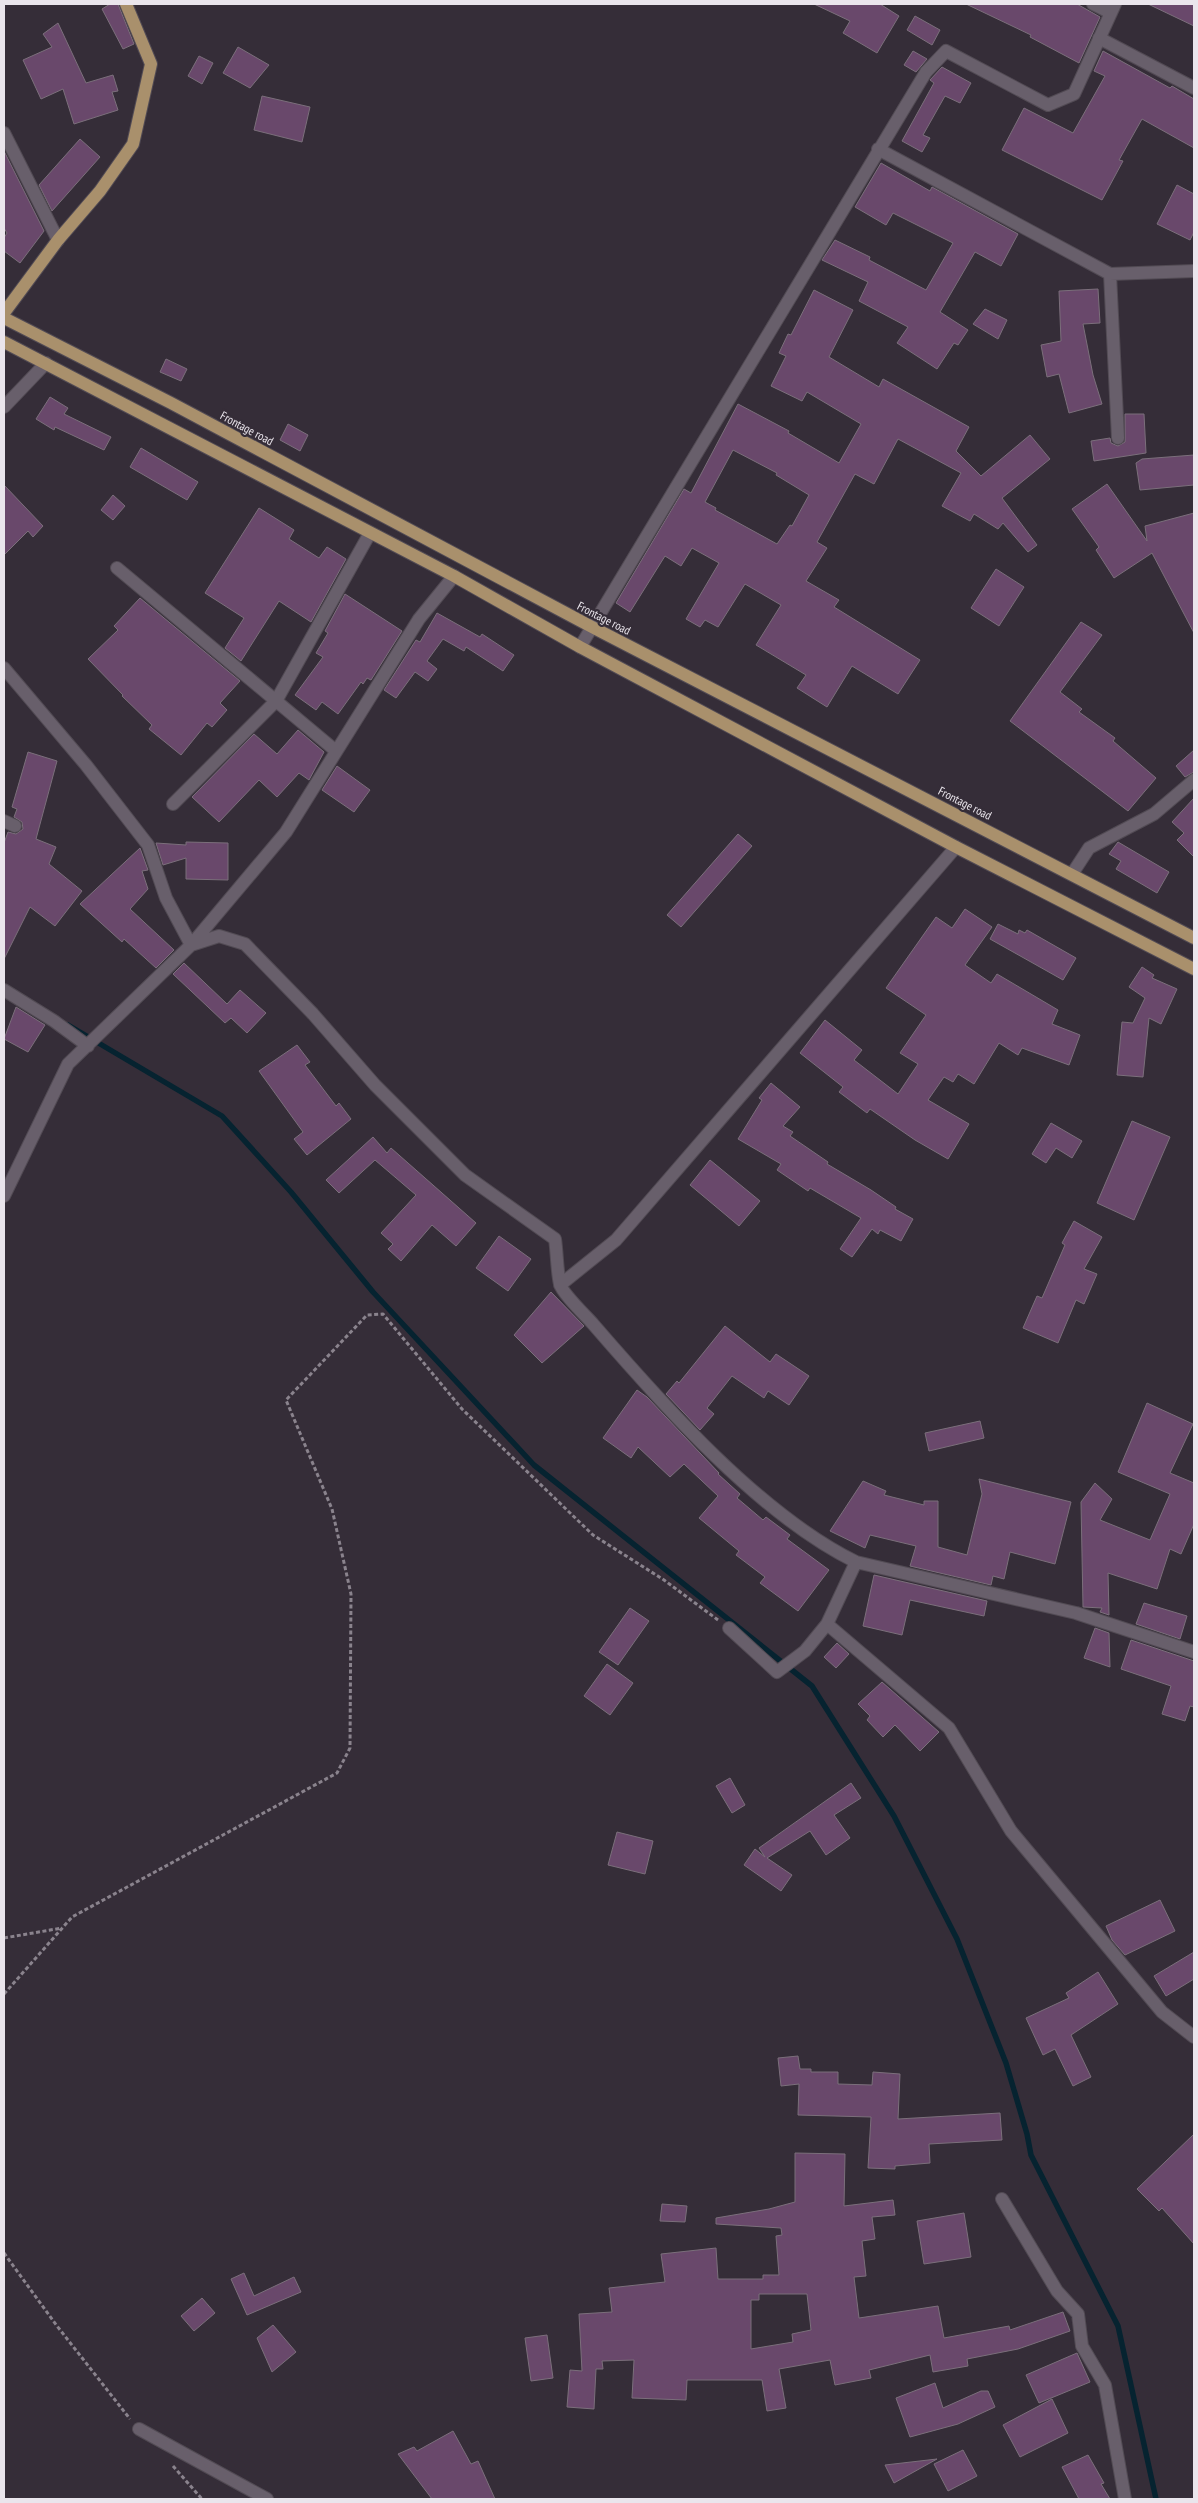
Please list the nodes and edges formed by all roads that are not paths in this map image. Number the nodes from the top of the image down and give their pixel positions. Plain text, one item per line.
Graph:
1 (126, 4) edge
2 (1093, 4) edge
3 (1113, 8) edge
4 (1099, 38) junction
5 (1194, 88) edge
6 (4, 132) edge
7 (878, 149) junction
8 (58, 240) junction
9 (1194, 271) edge
10 (1110, 274) junction
11 (4, 313) edge
12 (4, 318) edge
13 (4, 342) edge
14 (46, 363) junction
15 (4, 407) edge
16 (1118, 438) dead end
17 (370, 532) junction
18 (117, 568) dead end
19 (454, 576) junction
20 (592, 627) junction
21 (580, 646) junction
22 (4, 668) edge
23 (276, 701) junction
24 (336, 751) junction
25 (1194, 780) edge
26 (173, 804) dead end
27 (956, 847) junction
28 (1072, 874) junction
29 (1194, 938) edge
30 (191, 945) junction
31 (1194, 969) edge
32 (4, 990) edge
33 (88, 1046) junction
34 (4, 1196) edge
35 (560, 1285) junction
36 (856, 1562) junction
37 (827, 1624) junction
38 (729, 1628) road end
39 (1194, 1652) edge
40 (1194, 2037) edge
41 (1002, 2199) dead end
42 (139, 2428) road end
43 (267, 2499) edge
44 (1125, 2499) edge

1 - 8 main road
2 - 3 street
3 - 4 street
4 - 5 street
4 - 7 street
6 - 8 street
7 - 10 street
7 - 20 street
8 - 11 main road
9 - 10 street
10 - 16 street
12 - 20 main road, Frontage road
13 - 14 main road
14 - 15 street
14 - 17 main road
17 - 19 main road
17 - 23 street
18 - 23 street
19 - 21 main road
19 - 24 street
20 - 21 street
20 - 28 main road, Frontage road
21 - 27 main road
22 - 30 street
23 - 24 street
23 - 26 street
24 - 30 street
25 - 28 street
27 - 31 main road
27 - 35 street
28 - 29 main road, Frontage road
30 - 33 street
30 - 35 street
32 - 33 street
33 - 34 street
35 - 36 street
36 - 37 street
36 - 39 street
37 - 38 street
37 - 40 street
41 - 44 street
42 - 43 street

